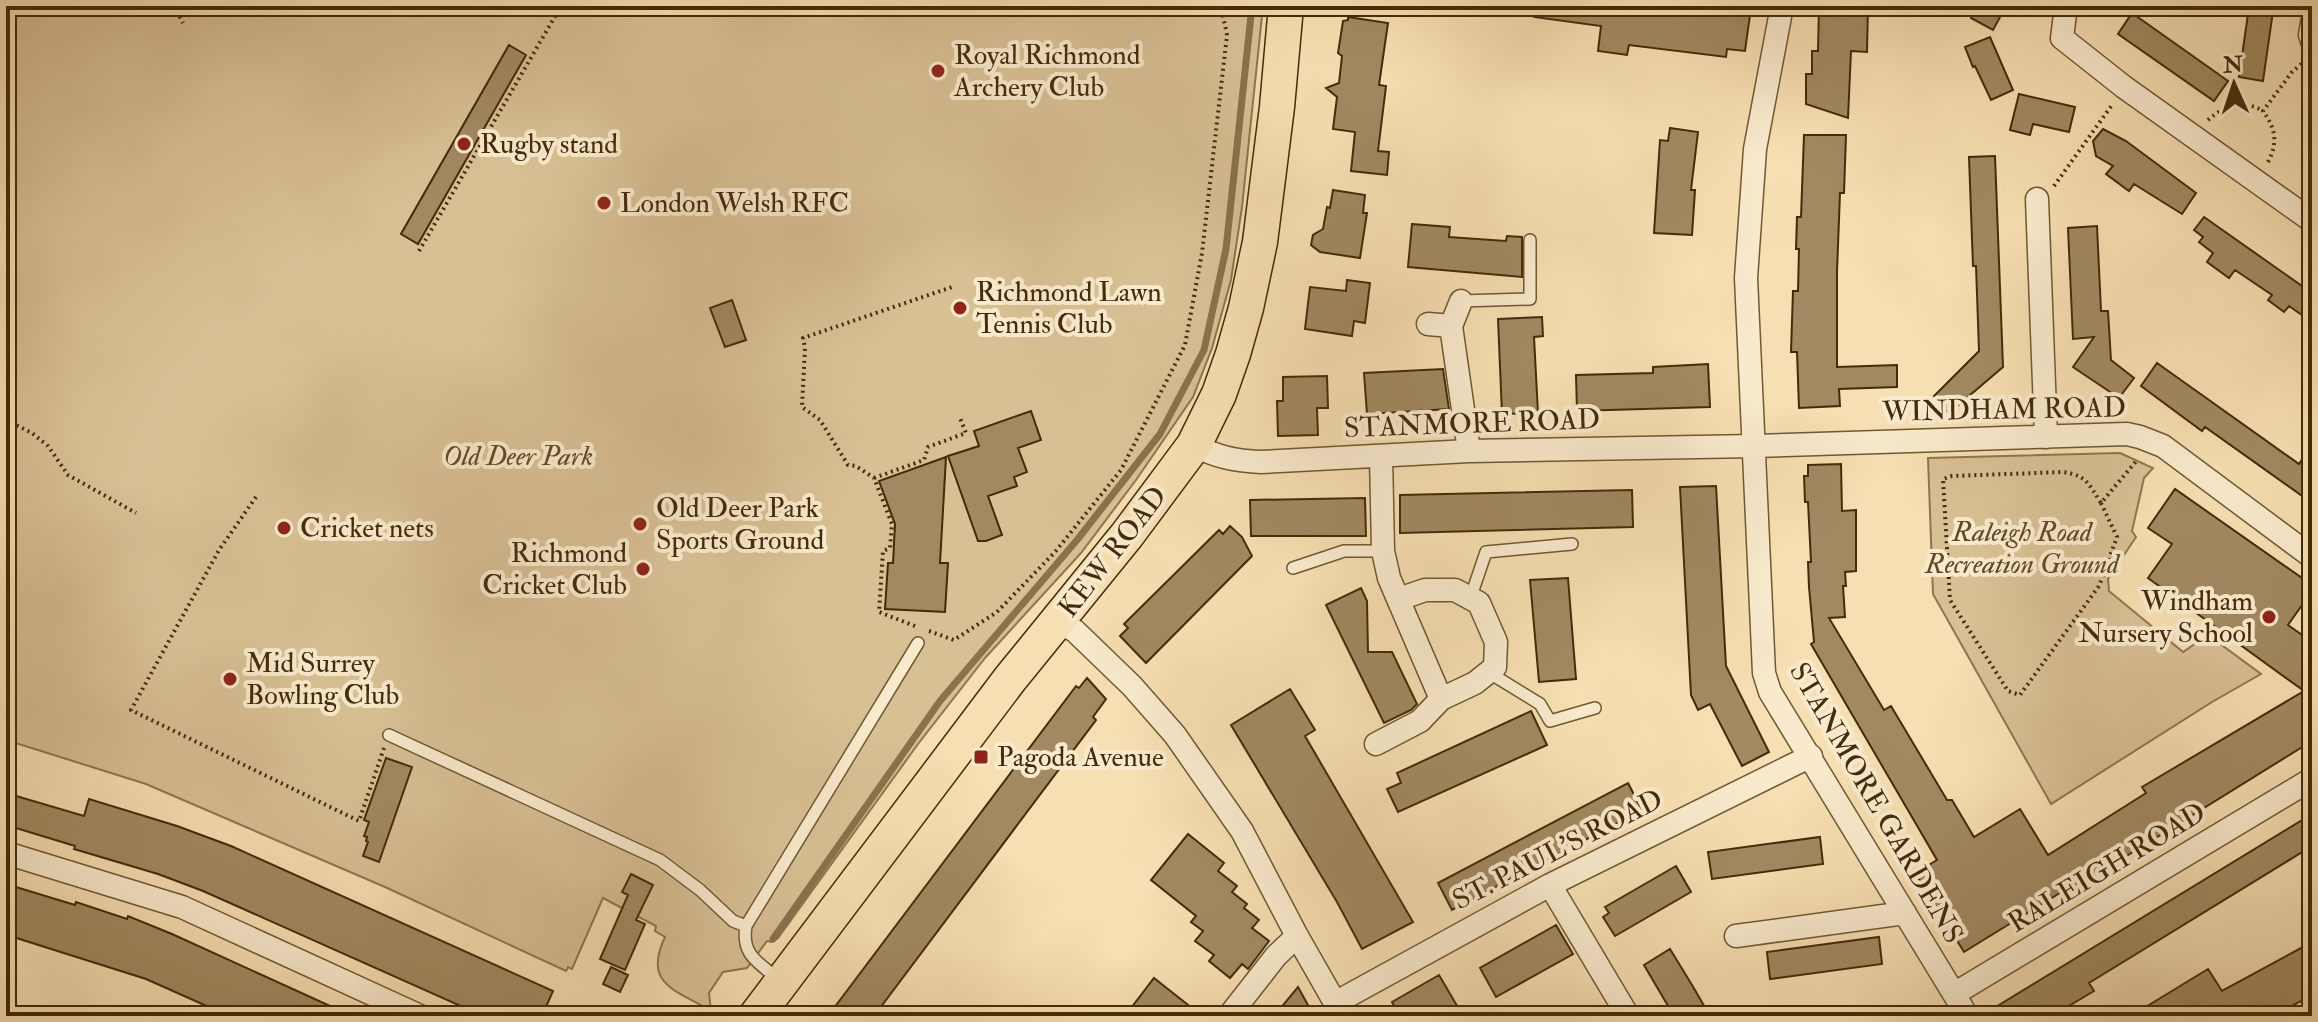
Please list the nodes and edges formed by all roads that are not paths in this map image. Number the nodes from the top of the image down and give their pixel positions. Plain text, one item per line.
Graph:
1 (1286, 6) edge
2 (1782, 6) edge
3 (2066, 6) edge
4 (2312, 23) edge
5 (2312, 41) edge
6 (2037, 199) road end
7 (2312, 221) edge
8 (1530, 240) dead end
9 (1461, 301) joint
10 (2046, 437) junction
11 (1194, 445) junction
12 (1755, 446) junction
13 (1469, 451) junction
14 (1381, 456) junction
15 (1572, 544) dead end
16 (1383, 551) junction
17 (2312, 557) edge
18 (1293, 568) dead end
19 (1399, 599) junction
20 (1470, 599) junction
21 (1058, 622) junction
22 (918, 643) dead end
23 (1488, 672) junction
24 (1441, 699) junction
25 (1595, 708) dead end
26 (389, 735) road end
27 (1376, 744) dead end
28 (1811, 756) junction
29 (2312, 779) edge
30 (6, 853) edge
31 (1550, 885) junction
32 (1905, 913) junction
33 (746, 926) junction
34 (1297, 936) junction
35 (1736, 936) dead end
36 (781, 982) junction
37 (1954, 994) junction
38 (1339, 1010) edge
39 (420, 1016) edge
40 (756, 1016) edge
41 (1229, 1016) edge
42 (1628, 1016) edge
43 (1967, 1016) edge

1 - 11 main road, KEW ROAD
2 - 12 street, STANMORE GARDENS
3 - 7 street
4 - 5 street
6 - 10 street
8 - 9 lane
9 - 13 street
10 - 12 street, WINDHAM ROAD
10 - 17 street, WINDHAM ROAD
11 - 14 street, STANMORE ROAD
11 - 21 main road, KEW ROAD
12 - 13 street, STANMORE ROAD
12 - 28 street, STANMORE GARDENS
13 - 14 street, STANMORE ROAD
14 - 16 street
15 - 20 lane
16 - 18 lane
16 - 19 street
19 - 20 street
19 - 24 street
20 - 23 street
21 - 34 street
21 - 36 main road, KEW ROAD
22 - 33 lane
23 - 24 street
23 - 25 lane
24 - 27 street
26 - 33 lane
28 - 31 street, ST. PAUL’S ROAD
28 - 32 street, STANMORE GARDENS
29 - 37 street, RALEIGH ROAD
30 - 39 street
31 - 38 street, ST. PAUL’S ROAD
31 - 42 street
32 - 35 street
32 - 37 street, STANMORE GARDENS
33 - 36 lane
34 - 38 street
34 - 41 street
36 - 40 main road, KEW ROAD
37 - 43 street

